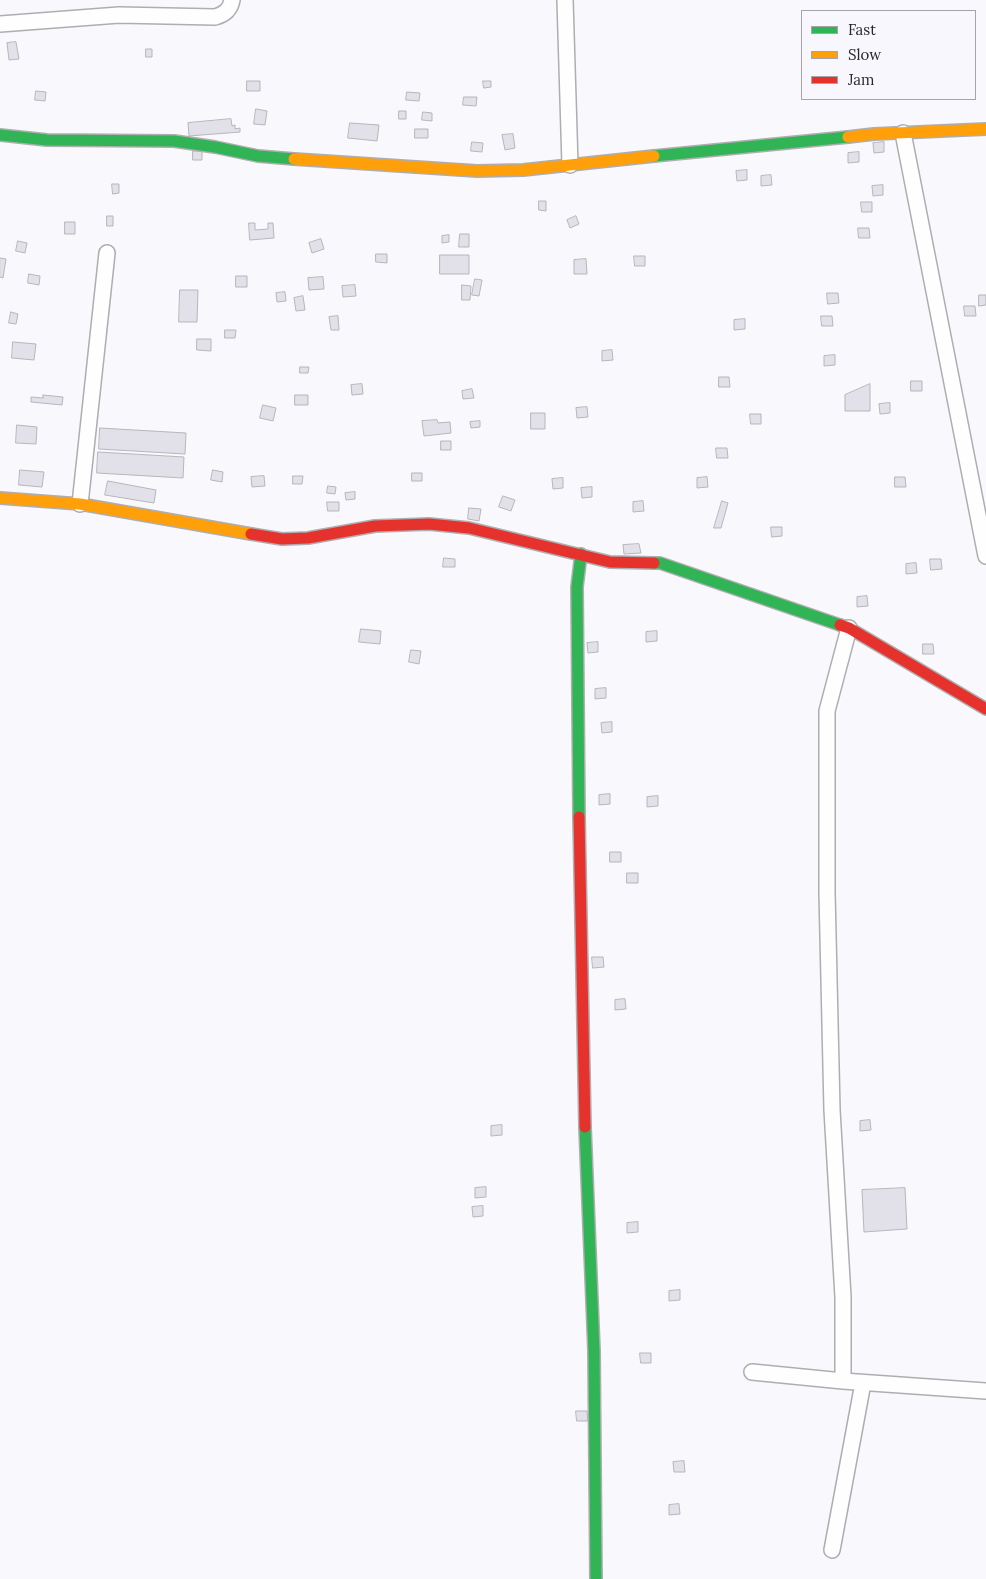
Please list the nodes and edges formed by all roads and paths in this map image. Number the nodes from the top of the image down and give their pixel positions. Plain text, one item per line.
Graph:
1 (232, 0) edge
2 (565, 0) edge
3 (0, 24) edge
4 (986, 129) edge
5 (904, 133) junction
6 (0, 135) edge
7 (570, 165) junction
8 (107, 253) dead end
9 (0, 498) edge
10 (80, 504) junction
11 (581, 554) junction
12 (986, 556) edge
13 (849, 628) junction
14 (986, 709) edge
15 (752, 1372) dead end
16 (843, 1381) junction
17 (863, 1383) junction
18 (986, 1391) edge
19 (832, 1550) dead end
20 (596, 1579) edge

1 - 3 street
2 - 7 street
4 - 5 street
5 - 7 street
5 - 12 street
6 - 7 street
8 - 10 street
9 - 10 street
10 - 11 street
11 - 13 street
11 - 20 street
13 - 14 street
13 - 16 street
15 - 16 street
16 - 17 street
17 - 18 street
17 - 19 street

